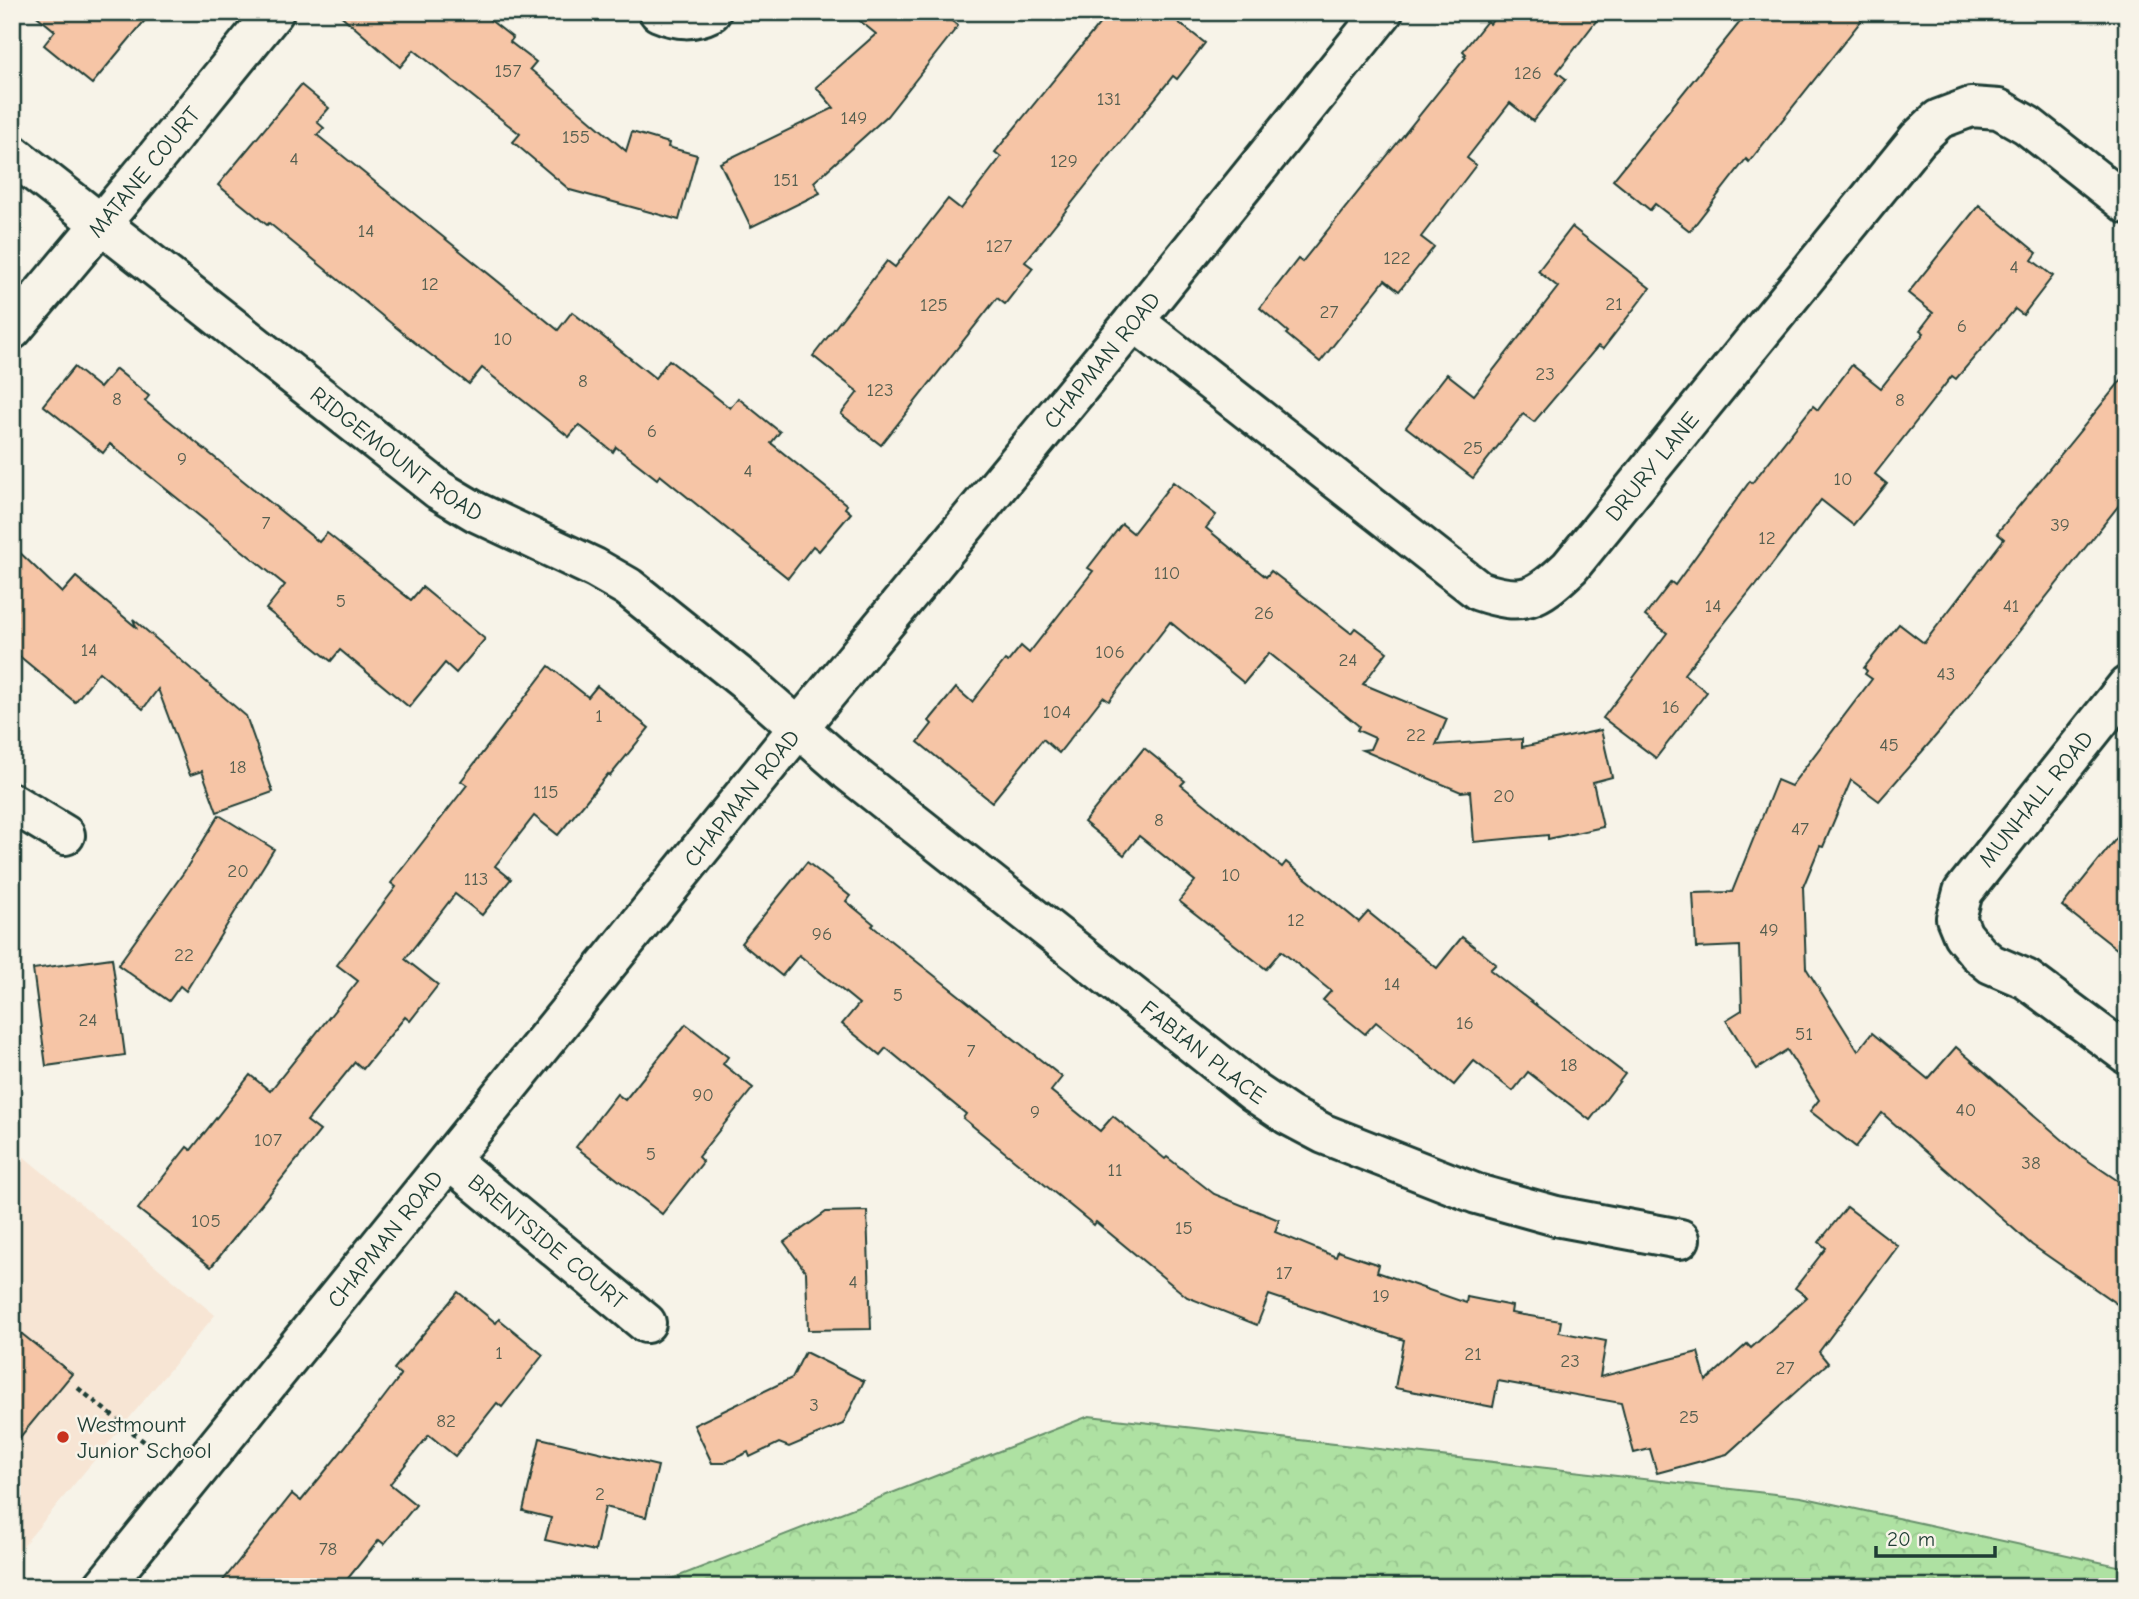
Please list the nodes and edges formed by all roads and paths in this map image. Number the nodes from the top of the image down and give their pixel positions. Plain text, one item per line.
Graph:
1 (274, 12) edge
2 (659, 12) edge
3 (711, 12) edge
4 (1383, 12) edge
5 (12, 154) edge
6 (2127, 204) edge
7 (101, 222) junction
8 (1134, 321) junction
9 (12, 330) edge
10 (2127, 686) edge
11 (799, 727) junction
12 (12, 803) edge
13 (65, 835) dead end
14 (2127, 1054) edge
15 (449, 1160) junction
16 (1680, 1239) dead end
17 (646, 1323) dead end
18 (78, 1388) dead end
19 (152, 1448) dead end
20 (103, 1587) edge

1 - 7 street, MATANE COURT
2 - 3 street
4 - 8 street, CHAPMAN ROAD
5 - 7 street, RIDGEMOUNT ROAD
6 - 8 street, DRURY LANE
7 - 9 street, MATANE COURT
7 - 11 street, RIDGEMOUNT ROAD
8 - 11 street, CHAPMAN ROAD
10 - 14 street, MUNHALL ROAD
11 - 15 street, CHAPMAN ROAD
11 - 16 street, FABIAN PLACE
12 - 13 street
15 - 17 street, BRENTSIDE COURT
15 - 20 street, CHAPMAN ROAD
18 - 19 path

